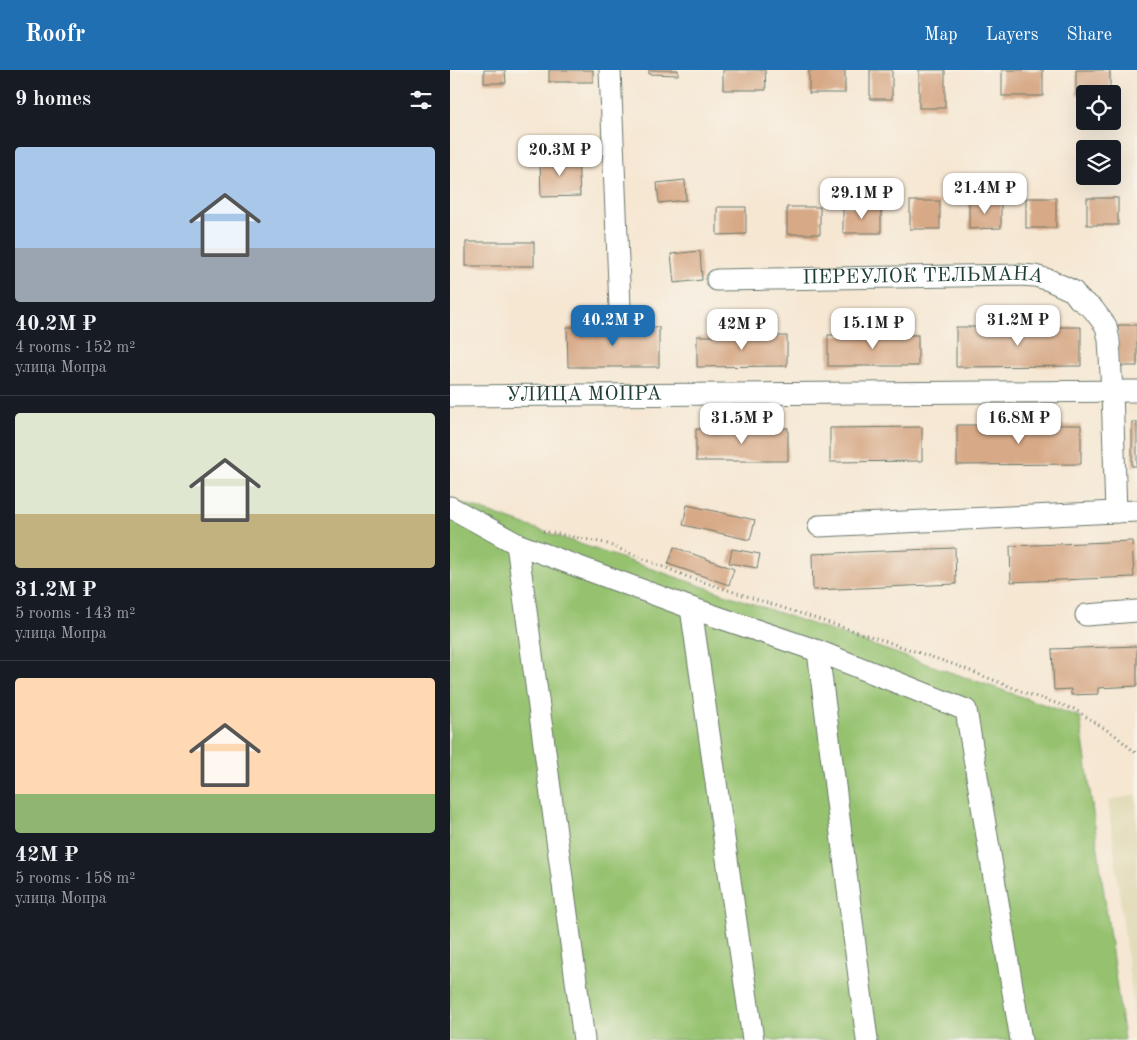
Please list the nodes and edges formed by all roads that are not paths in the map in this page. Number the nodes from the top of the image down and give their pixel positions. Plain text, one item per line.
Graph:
1 (610, 70) edge
2 (717, 280) dead end
3 (620, 307) dead end
4 (1112, 391) junction
5 (1137, 391) edge
6 (450, 396) edge
7 (450, 507) edge
8 (1127, 512) edge
9 (819, 526) dead end
10 (517, 544) junction
11 (691, 608) junction
12 (1137, 611) edge
13 (1086, 614) dead end
14 (818, 651) junction
15 (584, 1040) edge
16 (753, 1040) edge
17 (867, 1040) edge
18 (1021, 1040) edge

1 - 3 street
2 - 4 street, ПЕРЕУЛОК ТЕЛЬМАНА
4 - 5 street, УЛИЦА МОПРА
4 - 6 street, УЛИЦА МОПРА
4 - 8 street, ПЕРЕУЛОК ТЕЛЬМАНА
7 - 10 street
8 - 9 street
10 - 11 street
10 - 15 street
11 - 14 street
11 - 16 street
12 - 13 street
14 - 17 street
14 - 18 street

